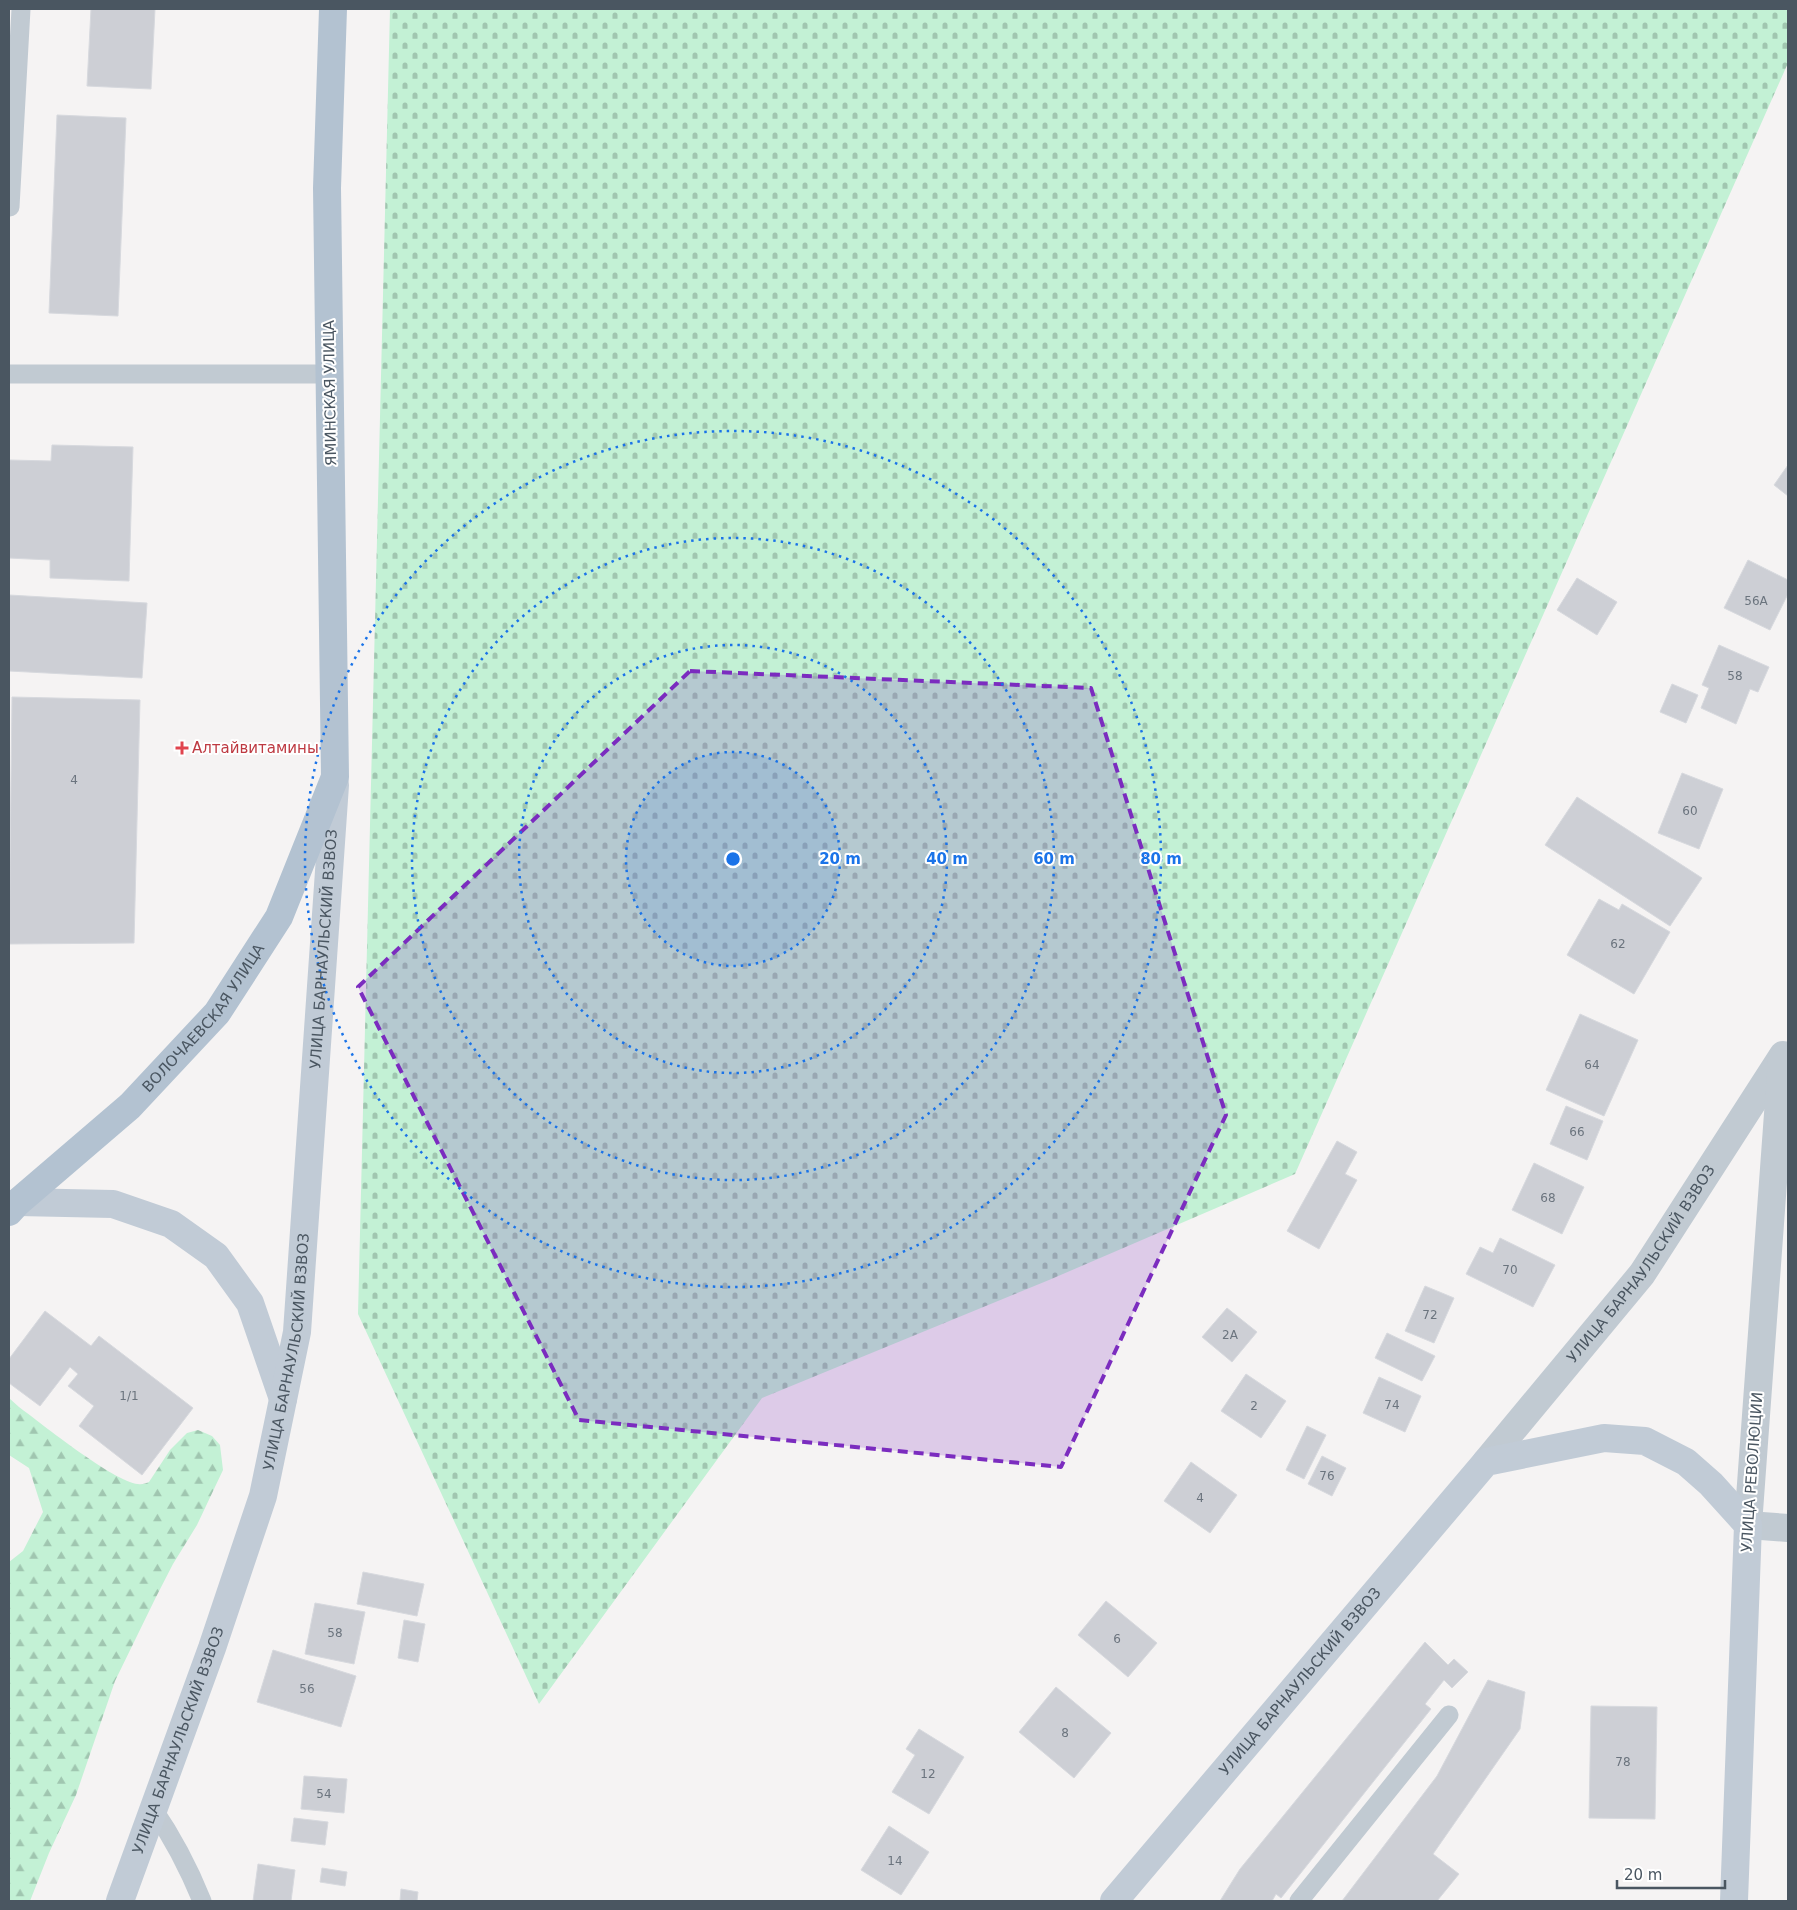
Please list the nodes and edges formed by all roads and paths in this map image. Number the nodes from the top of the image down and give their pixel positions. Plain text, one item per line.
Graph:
1 (21, 9) edge
2 (333, 9) edge
3 (10, 207) dead end
4 (9, 374) edge
5 (330, 374) junction
6 (335, 777) junction
7 (1785, 1050) edge
8 (12, 1204) edge
9 (283, 1400) junction
10 (1486, 1462) junction
11 (1748, 1524) junction
12 (1788, 1528) edge
13 (1449, 1715) dead end
14 (153, 1809) junction
15 (120, 1901) edge
16 (202, 1901) edge
17 (1114, 1901) edge
18 (1300, 1901) edge
19 (1734, 1901) edge

1 - 3 lane
2 - 5 main road, ЯМИНСКАЯ УЛИЦА
4 - 5 lane
5 - 6 main road, ЯМИНСКАЯ УЛИЦА
6 - 8 main road, ВОЛОЧАЕВСКАЯ УЛИЦА
6 - 9 main road, УЛИЦА БАРНАУЛЬСКИЙ ВЗВОЗ
7 - 10 street, УЛИЦА БАРНАУЛЬСКИЙ ВЗВОЗ
7 - 11 street, УЛИЦА РЕВОЛЮЦИИ
8 - 9 main road
9 - 14 main road, УЛИЦА БАРНАУЛЬСКИЙ ВЗВОЗ
10 - 11 main road
10 - 17 main road, УЛИЦА БАРНАУЛЬСКИЙ ВЗВОЗ
11 - 12 street
11 - 19 main road, УЛИЦА РЕВОЛЮЦИИ
13 - 18 lane
14 - 15 main road, УЛИЦА БАРНАУЛЬСКИЙ ВЗВОЗ
14 - 16 lane

